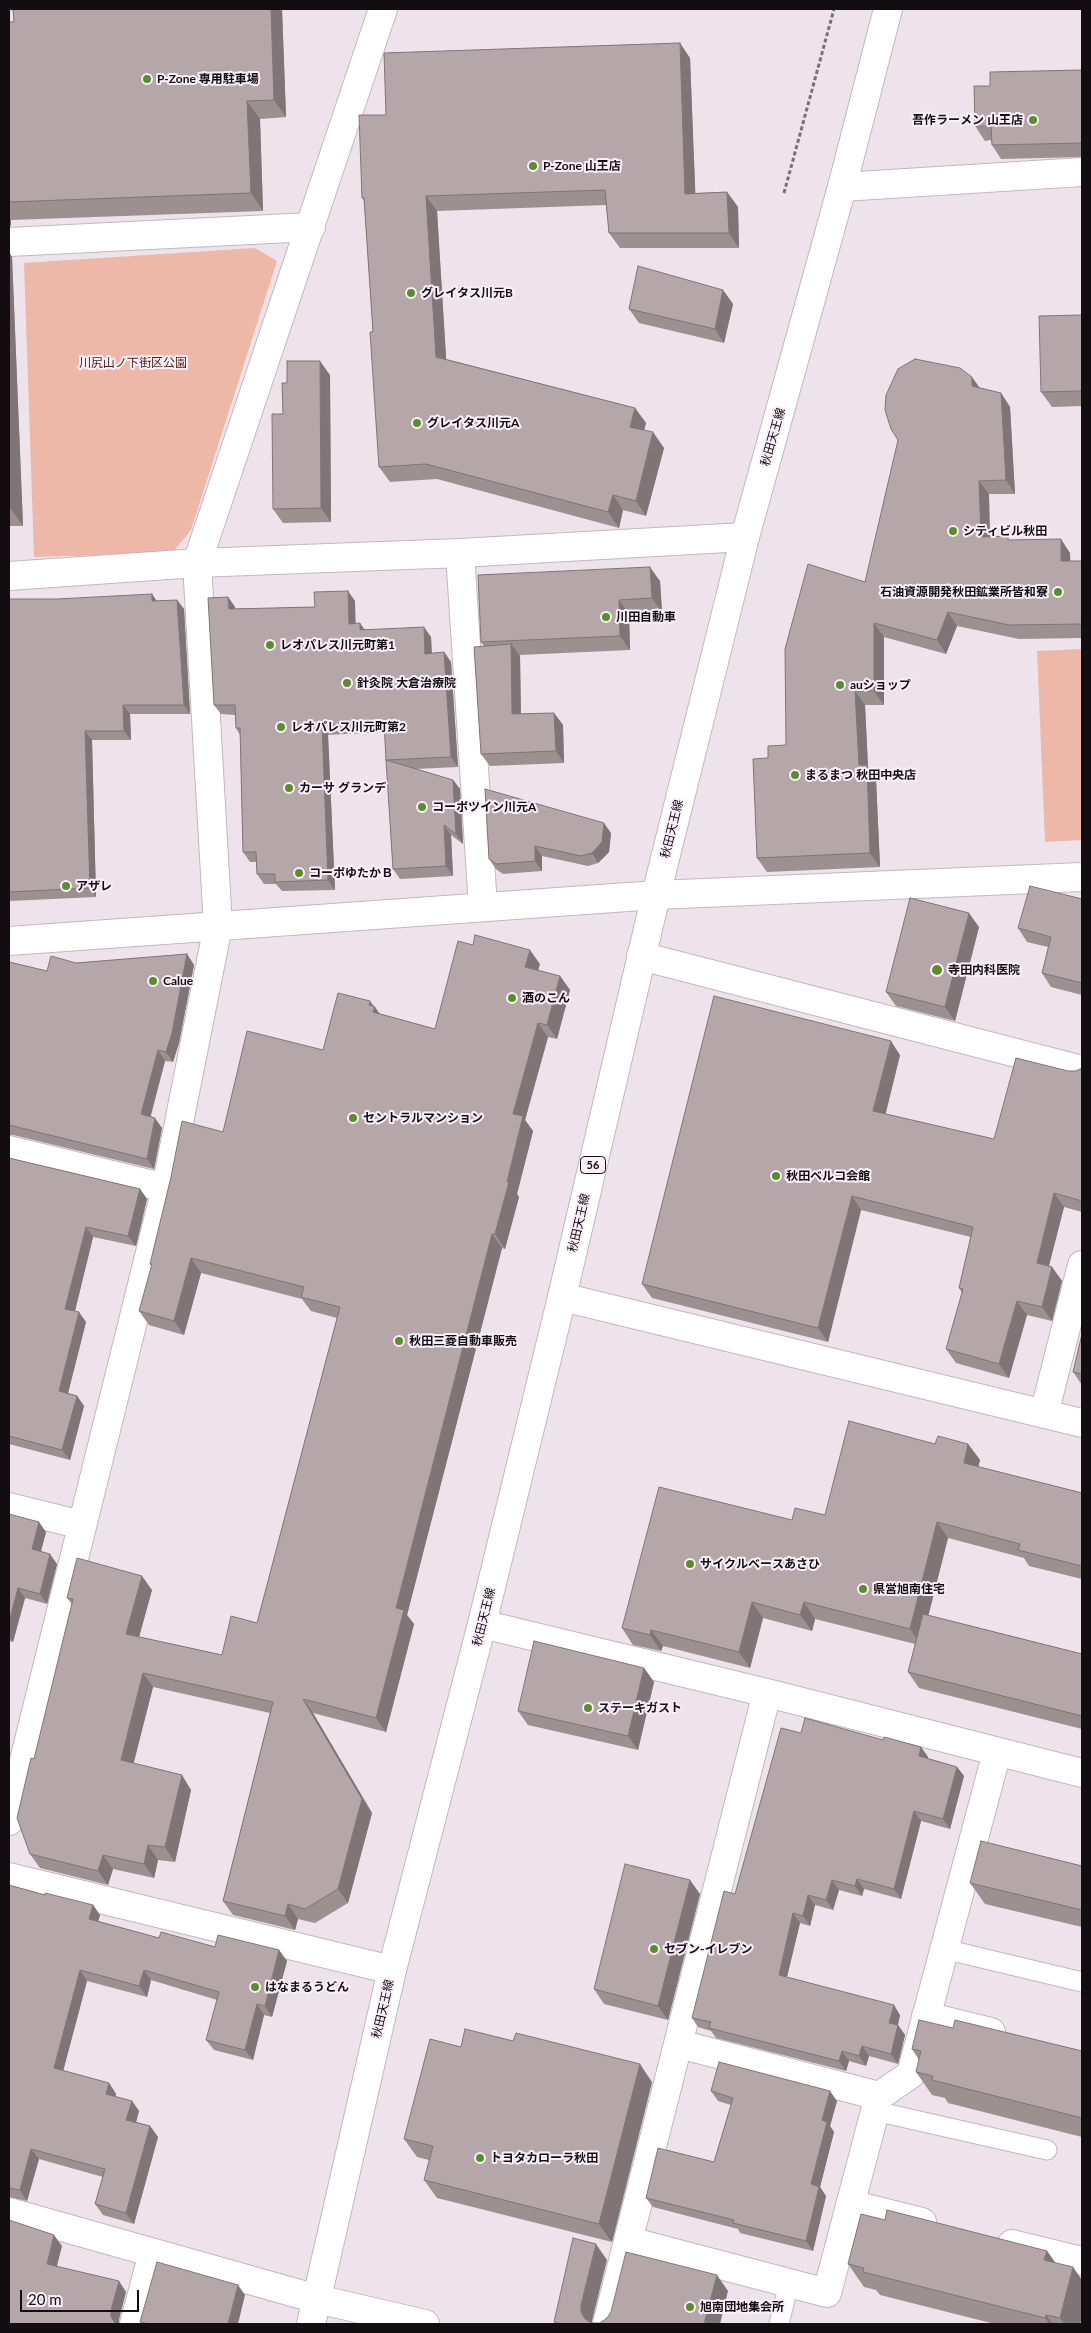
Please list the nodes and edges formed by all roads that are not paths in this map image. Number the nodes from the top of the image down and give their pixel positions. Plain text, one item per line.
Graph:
1 (383, 9) edge
2 (888, 9) edge
3 (1082, 172) edge
4 (842, 188) junction
5 (311, 227) junction
6 (9, 242) edge
7 (745, 537) junction
8 (460, 553) junction
9 (197, 562) junction
10 (9, 576) edge
11 (1082, 877) edge
12 (656, 895) junction
13 (483, 907) junction
14 (218, 926) junction
15 (9, 941) edge
16 (641, 956) junction
17 (1082, 1070) edge
18 (9, 1150) edge
19 (166, 1188) junction
20 (1082, 1265) edge
21 (562, 1297) junction
22 (1044, 1414) junction
23 (1082, 1423) edge
24 (9, 1507) edge
25 (82, 1526) junction
26 (482, 1624) junction
27 (767, 1693) junction
28 (997, 1752) junction
29 (1082, 1773) edge
30 (9, 1821) edge
31 (9, 1877) edge
32 (944, 1949) junction
33 (392, 1970) junction
34 (1082, 1982) edge
35 (926, 2016) junction
36 (1018, 2038) edge
37 (679, 2044) junction
38 (877, 2104) junction
39 (1047, 2150) edge
40 (850, 2204) junction
41 (9, 2212) edge
42 (947, 2228) edge
43 (986, 2237) edge
44 (629, 2241) junction
45 (153, 2252) junction
46 (1082, 2261) edge
47 (789, 2283) junction
48 (314, 2312) edge
49 (134, 2324) edge
50 (425, 2324) edge
51 (608, 2324) edge
52 (779, 2324) edge

1 - 5 street
2 - 4 street, 秋田天王線 / 56
3 - 4 street
4 - 7 street, 秋田天王線 / 56
5 - 6 street
5 - 9 street
7 - 8 street
7 - 12 street, 秋田天王線 / 56
8 - 9 street
8 - 13 street
9 - 10 street
9 - 14 street
11 - 12 street
12 - 13 street
12 - 16 street, 秋田天王線 / 56
13 - 14 street
14 - 15 street
14 - 19 street
16 - 17 street
16 - 21 street, 秋田天王線 / 56
18 - 19 street
19 - 25 street
20 - 22 street
21 - 22 street
21 - 26 street, 秋田天王線 / 56
22 - 23 street
24 - 25 street
25 - 30 street
26 - 27 street
26 - 33 street, 秋田天王線 / 56
27 - 28 street
27 - 37 street
28 - 29 street
28 - 32 street
31 - 33 street
32 - 34 lane
32 - 35 street
33 - 48 street, 秋田天王線 / 56
35 - 36 street
35 - 38 street
37 - 38 street
37 - 44 street
38 - 39 lane
38 - 40 street
40 - 42 street
40 - 47 street
41 - 45 street
43 - 46 street
44 - 47 street
44 - 51 street
45 - 48 street
45 - 49 street
47 - 52 lane
48 - 50 street

